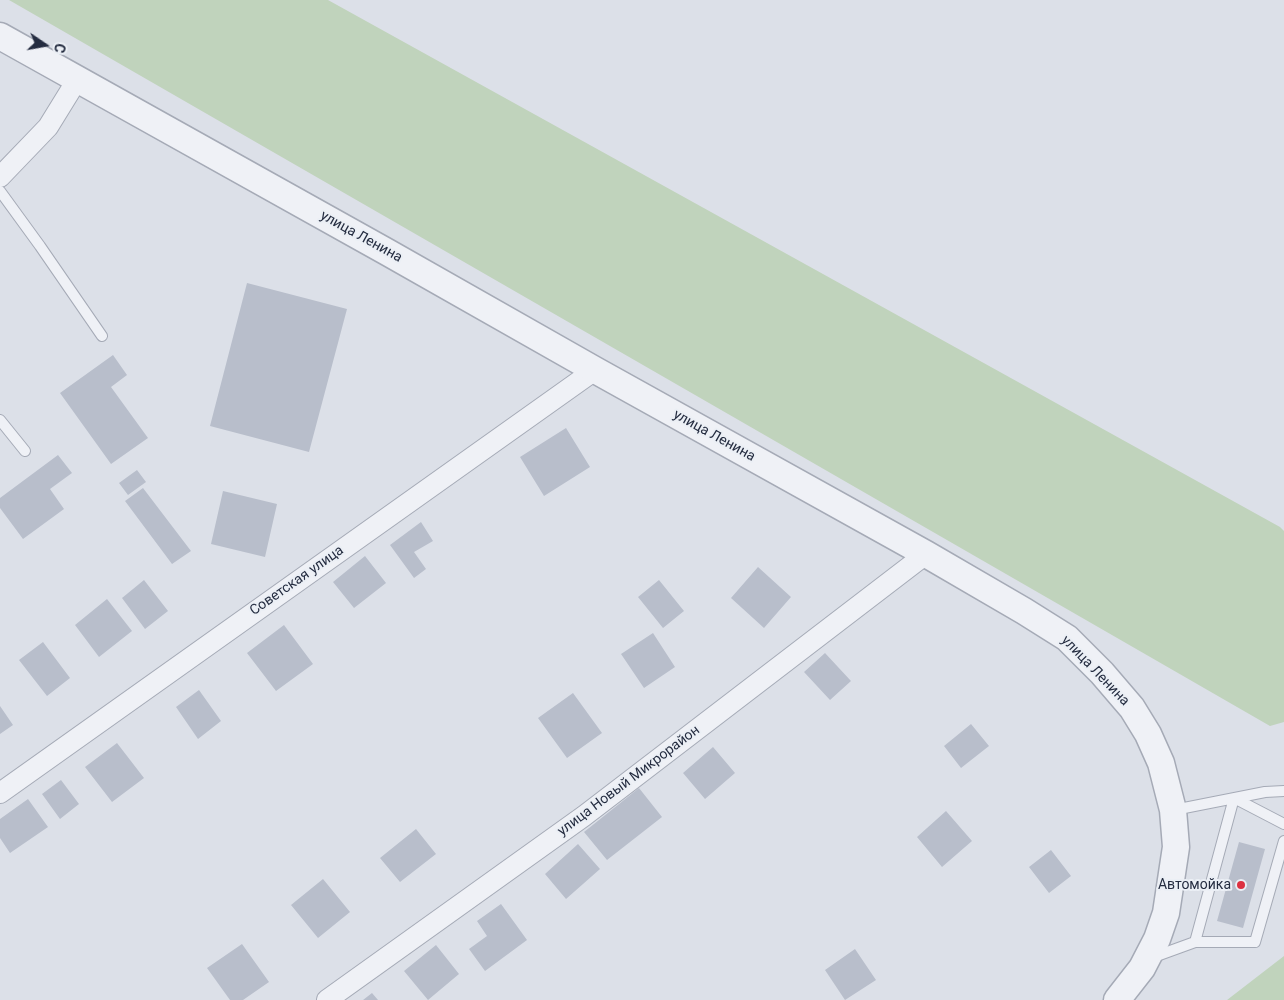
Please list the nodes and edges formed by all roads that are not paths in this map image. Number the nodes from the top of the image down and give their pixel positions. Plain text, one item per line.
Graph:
1 (0, 36) edge
2 (77, 80) junction
3 (0, 177) edge
4 (0, 191) edge
5 (102, 336) dead end
6 (595, 370) junction
7 (0, 420) edge
8 (25, 451) dead end
9 (926, 554) junction
10 (1284, 792) edge
11 (0, 793) edge
12 (1234, 798) junction
13 (1173, 810) junction
14 (1284, 824) edge
15 (1284, 841) edge
16 (1195, 942) junction
17 (1146, 960) junction
18 (327, 1000) edge
19 (1116, 1000) edge

1 - 2 street, улица Ленина
2 - 3 street
2 - 6 street, улица Ленина
4 - 5 lane
6 - 9 street, улица Ленина
6 - 11 street, Советская улица
7 - 8 lane
9 - 13 street, улица Ленина
9 - 18 street, улица Новый Микрорайон
10 - 12 lane
12 - 13 lane
12 - 14 lane
12 - 16 lane
13 - 17 street, улица Ленина
15 - 16 lane
16 - 17 lane
17 - 19 street, улица Ленина

